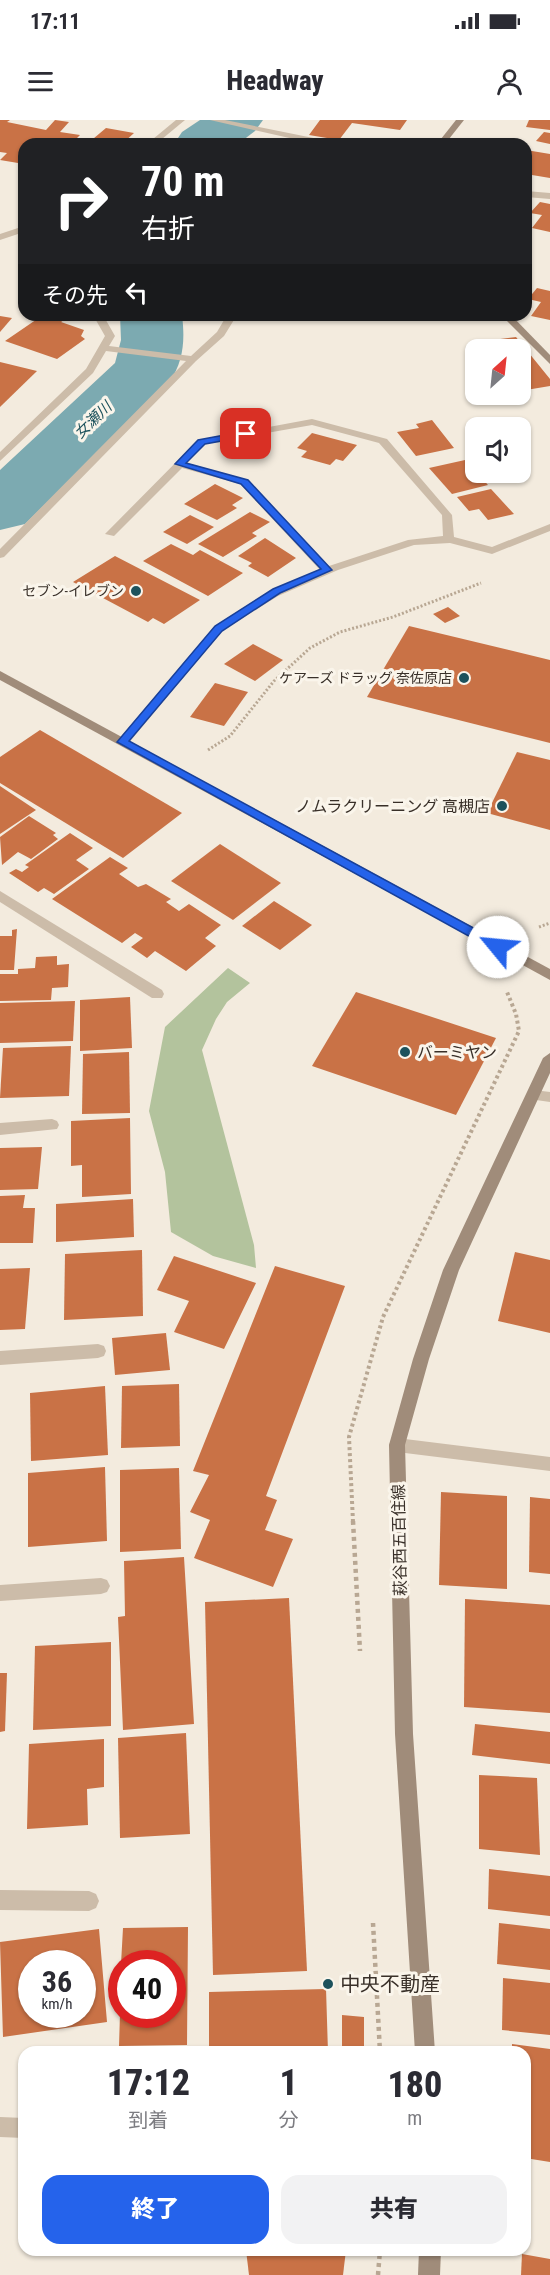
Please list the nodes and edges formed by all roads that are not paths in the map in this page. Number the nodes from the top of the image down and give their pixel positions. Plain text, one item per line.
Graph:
1 (181, 120) edge
2 (213, 120) edge
3 (460, 120) edge
4 (158, 138) edge
5 (303, 138) edge
6 (446, 138) edge
7 (532, 194) edge
8 (550, 196) edge
9 (18, 231) edge
10 (0, 237) edge
11 (101, 321) edge
12 (229, 321) edge
13 (512, 321) edge
14 (103, 348) junction
15 (193, 359) junction
16 (550, 361) edge
17 (0, 458) edge
18 (180, 464) junction
19 (550, 527) edge
20 (110, 534) dead end
21 (449, 539) junction
22 (0, 555) edge
23 (327, 570) junction
24 (0, 675) edge
25 (123, 742) junction
26 (0, 896) edge
27 (550, 975) edge
28 (157, 994) dead end
29 (550, 1058) edge
30 (542, 1096) edge
31 (52, 1125) dead end
32 (0, 1129) edge
33 (98, 1351) dead end
34 (0, 1358) edge
35 (397, 1445) junction
36 (550, 1464) edge
37 (101, 1586) dead end
38 (0, 1593) edge
39 (0, 1900) edge
40 (89, 1901) dead end
41 (424, 2046) edge
42 (0, 2127) edge
43 (18, 2128) edge
44 (430, 2256) edge
45 (429, 2275) edge

1 - 4 street
2 - 5 street
3 - 6 main road
7 - 8 street
9 - 10 street
11 - 14 street
12 - 15 street
13 - 16 main road
14 - 15 street
14 - 17 street
15 - 22 street
18 - 20 street
18 - 21 street
18 - 23 street
19 - 21 street
21 - 23 street
23 - 25 street
24 - 25 main road
25 - 27 main road
26 - 28 street
29 - 30 main road, 萩谷西五百住線
30 - 35 main road, 萩谷西五百住線
31 - 32 street
33 - 34 street
35 - 36 street
35 - 41 main road, 萩谷西五百住線
37 - 38 street
39 - 40 street
42 - 43 street
44 - 45 main road

